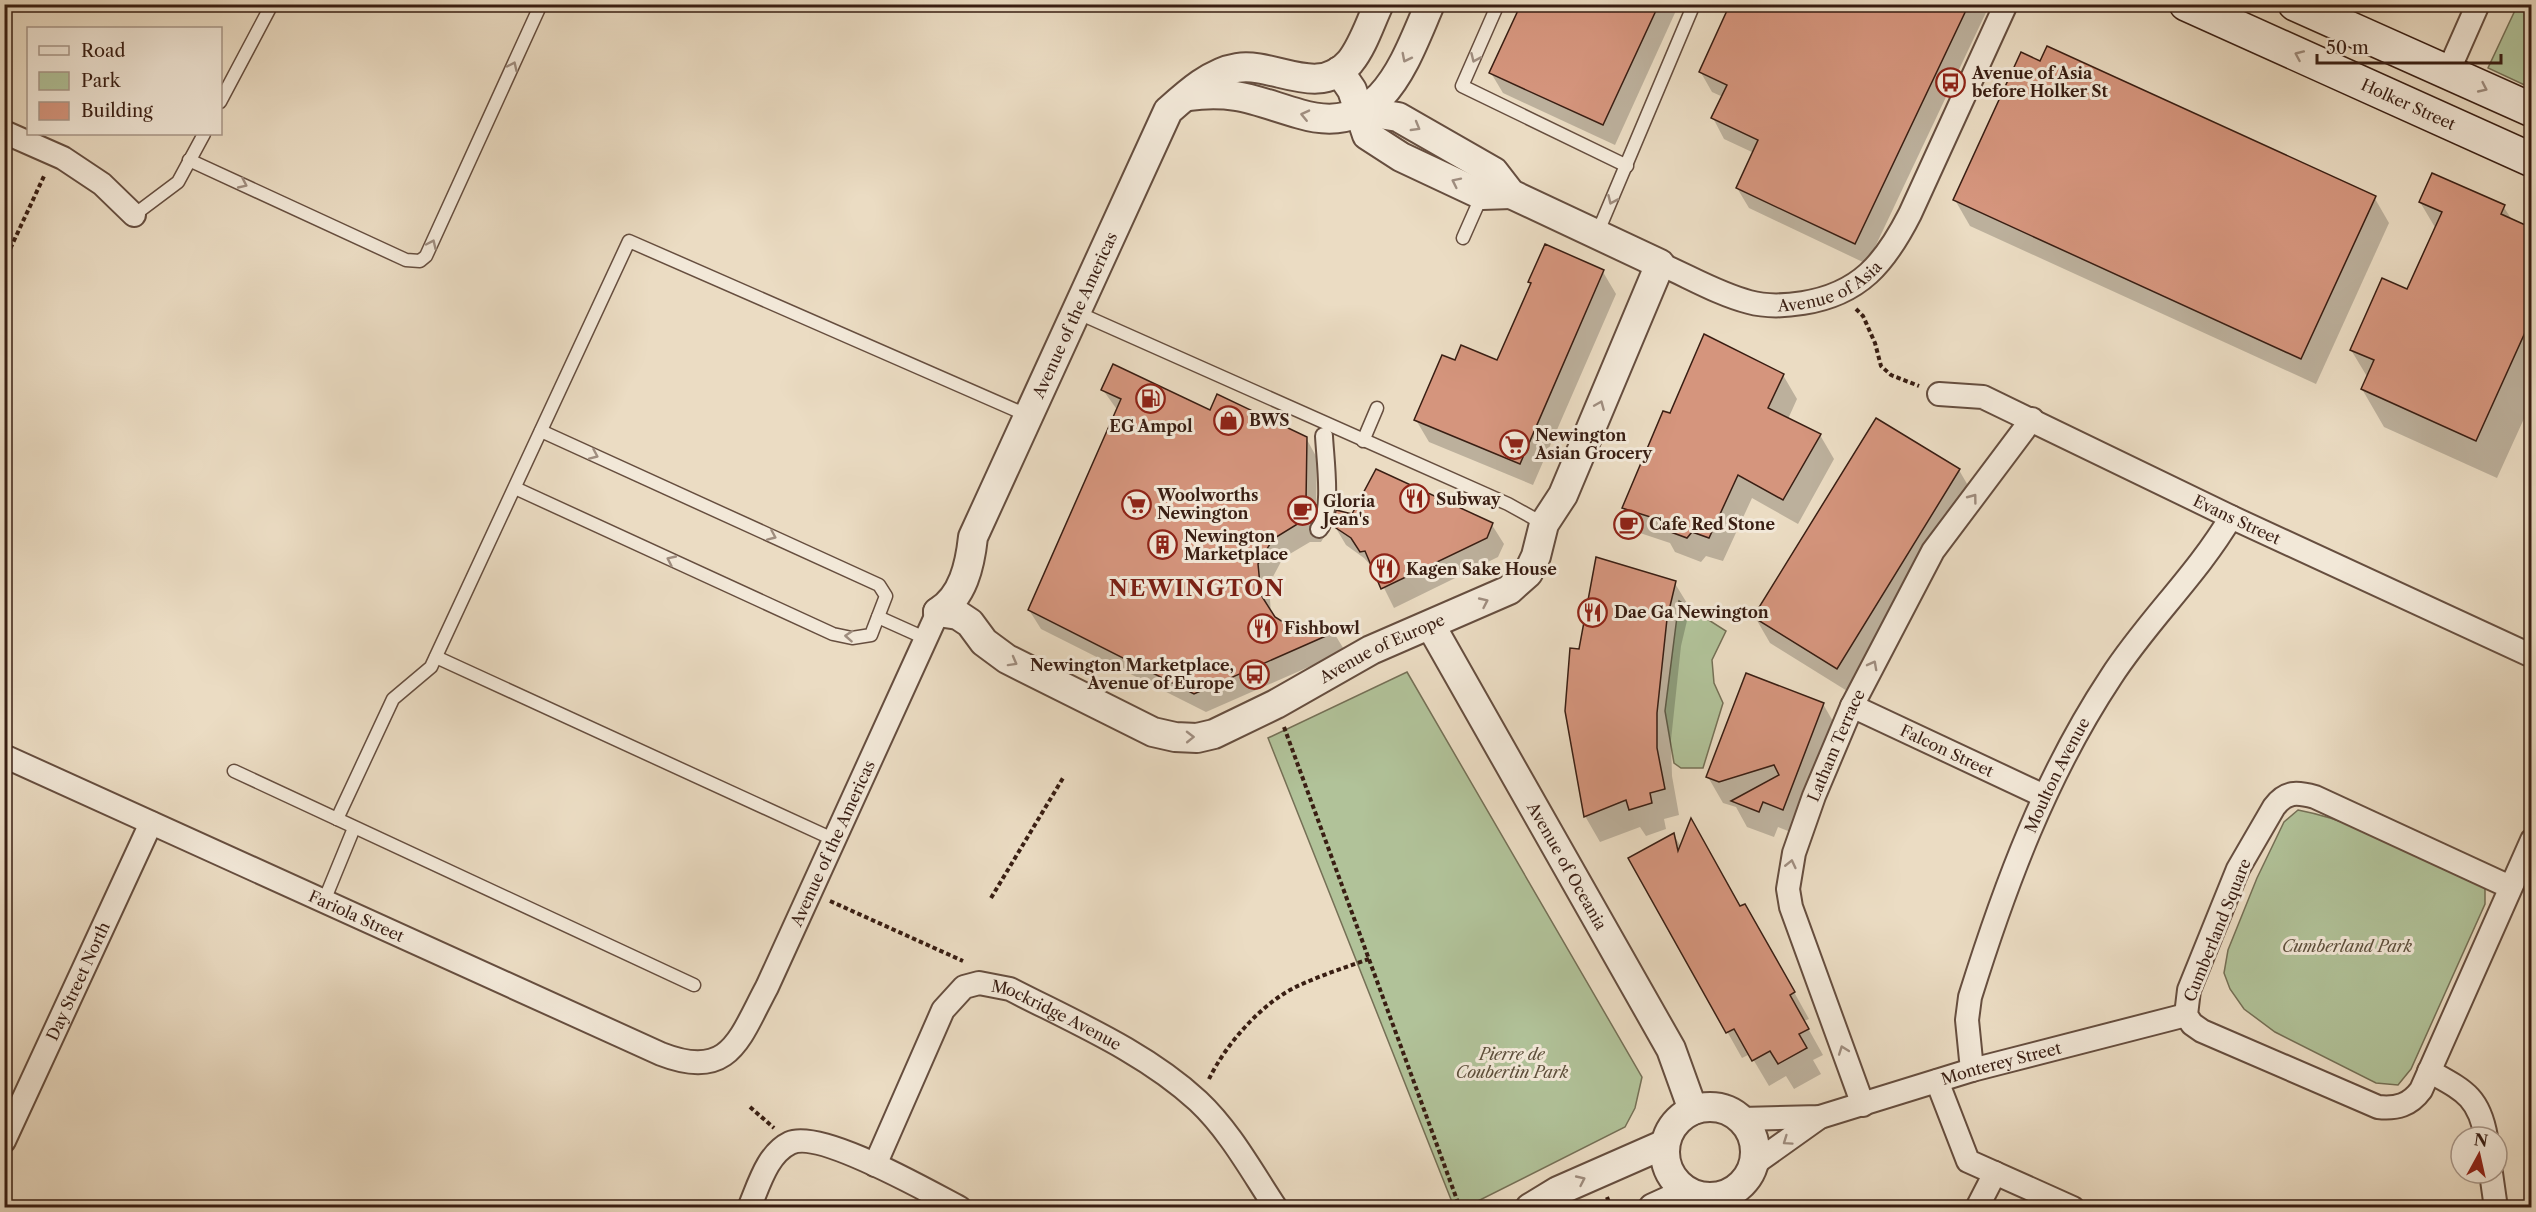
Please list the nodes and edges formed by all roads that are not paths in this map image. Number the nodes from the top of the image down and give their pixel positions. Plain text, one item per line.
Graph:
1 (272, 4) edge
2 (541, 4) edge
3 (1379, 4) edge
4 (1430, 4) edge
5 (1498, 4) edge
6 (1694, 4) edge
7 (2006, 4) edge
8 (2186, 4) edge
9 (2295, 4) edge
10 (2478, 4) edge
11 (1339, 71) junction
12 (2448, 72) junction
13 (1183, 97) junction
14 (222, 98) edge
15 (2532, 110) edge
16 (1361, 111) junction
17 (2429, 113) junction
18 (4, 132) edge
19 (203, 135) edge
20 (189, 160) junction
21 (2532, 160) edge
22 (1627, 166) junction
23 (1511, 194) junction
24 (1482, 195) junction
25 (134, 215) joint
26 (1597, 234) junction
27 (1463, 238) dead end
28 (1660, 264) junction
29 (1076, 312) junction
30 (1939, 394) road end
31 (1377, 408) dead end
32 (1029, 416) junction
33 (2032, 419) junction
34 (541, 431) junction
35 (1324, 436) dead end
36 (1363, 441) junction
37 (515, 488) junction
38 (2231, 517) junction
39 (1544, 524) junction
40 (1319, 529) dead end
41 (974, 537) junction
42 (962, 582) junction
43 (938, 612) junction
44 (878, 617) junction
45 (970, 623) junction
46 (1431, 626) junction
47 (927, 639) junction
48 (2532, 656) edge
49 (436, 657) junction
50 (1852, 706) junction
51 (4, 756) edge
52 (234, 771) dead end
53 (2044, 796) junction
54 (337, 819) junction
55 (151, 823) junction
56 (354, 828) junction
57 (835, 840) junction
58 (2532, 840) edge
59 (2510, 887) junction
60 (324, 901) junction
61 (694, 985) dead end
62 (2186, 1015) junction
63 (710, 1062) joint
64 (1972, 1070) junction
65 (2429, 1071) junction
66 (1937, 1081) junction
67 (1863, 1105) junction
68 (1693, 1110) junction
69 (1820, 1117) junction
70 (1741, 1119) junction
71 (2484, 1125) edge
72 (4, 1141) edge
73 (1665, 1144) junction
74 (875, 1165) junction
75 (1750, 1171) junction
76 (1995, 1173) junction
77 (2493, 1185) edge
78 (1700, 1199) edge
79 (749, 1208) edge
80 (960, 1208) edge
81 (1276, 1208) edge
82 (1530, 1208) edge
83 (1653, 1208) edge
84 (1751, 1208) edge
85 (1977, 1208) edge
86 (2073, 1208) edge
87 (2496, 1208) edge

1 - 14 lane
20 -> 2 lane
3 - 11 street
4 -> 16 street
5 -> 22 lane
6 - 22 lane
7 - 28 street, Avenue of Asia
17 -> 8 main road, Holker Street
9 - 12 main road
10 - 12 street
11 - 13 street, Avenue of the Americas
11 - 16 street, Avenue of Asia
12 -> 15 main road
12 - 17 main road
16 -> 13 street
13 - 29 street, Avenue of the Americas
16 -> 23 street, Avenue of Asia
24 -> 16 street, Avenue of Asia
17 - 21 main road, Holker Street
18 - 25 street
19 - 20 lane
20 - 25 lane
22 -> 26 lane
23 - 24 street, Avenue of Asia
23 - 26 street, Avenue of Asia
24 - 27 lane
26 - 28 street, Avenue of Asia
39 -> 28 street, Avenue of Europe
29 - 32 street, Avenue of the Americas
29 - 36 lane
30 - 33 street, Evans Street
31 - 36 lane
32 - 34 lane
32 - 41 street, Avenue of the Americas
33 - 38 street, Evans Street
50 -> 33 street, Latham Terrace
34 - 37 lane
34 -> 44 lane
35 - 40 street
36 - 39 lane
44 -> 37 lane
37 - 49 lane
38 - 48 street, Evans Street
38 - 53 street, Moulton Avenue
46 -> 39 street, Avenue of Europe
41 - 42 street, Avenue of the Americas
41 - 43 street, Avenue of the Americas
42 - 43 street, Avenue of the Americas
42 - 45 street
43 - 45 street, Avenue of Europe
43 - 47 street, Avenue of the Americas
44 - 47 lane
45 -> 46 street, Avenue of Europe
46 - 68 street, Avenue of Oceania
47 - 57 street, Avenue of the Americas
49 - 54 lane
49 - 57 lane
50 - 53 street, Falcon Street
67 -> 50 street, Latham Terrace
51 - 55 street, Fariola Street
52 - 54 lane
53 - 64 street, Moulton Avenue
54 - 56 lane
55 - 60 street, Fariola Street
55 - 72 street, Day Street North
56 - 60 lane
56 - 61 lane
57 - 63 street, Avenue of the Americas
58 - 59 street
59 - 62 street, Cumberland Square
59 - 65 street, Cumberland Square
60 - 63 street, Fariola Street
62 - 64 street, Monterey Street
62 - 65 street, Cumberland Square
64 - 66 street, Monterey Street
65 - 71 street
66 - 67 street, Monterey Street
66 - 76 street
67 - 69 street, Monterey Street
68 - 70 street
68 - 73 street
69 - 70 street, Monterey Street
69 -> 75 street, Monterey Street
70 - 75 street
73 - 78 street
82 -> 73 street
74 - 79 street
74 - 80 street
74 - 81 street, Mockridge Avenue
75 - 78 street
75 - 84 street
76 - 85 street
76 - 86 street
77 - 87 street
78 - 83 street

